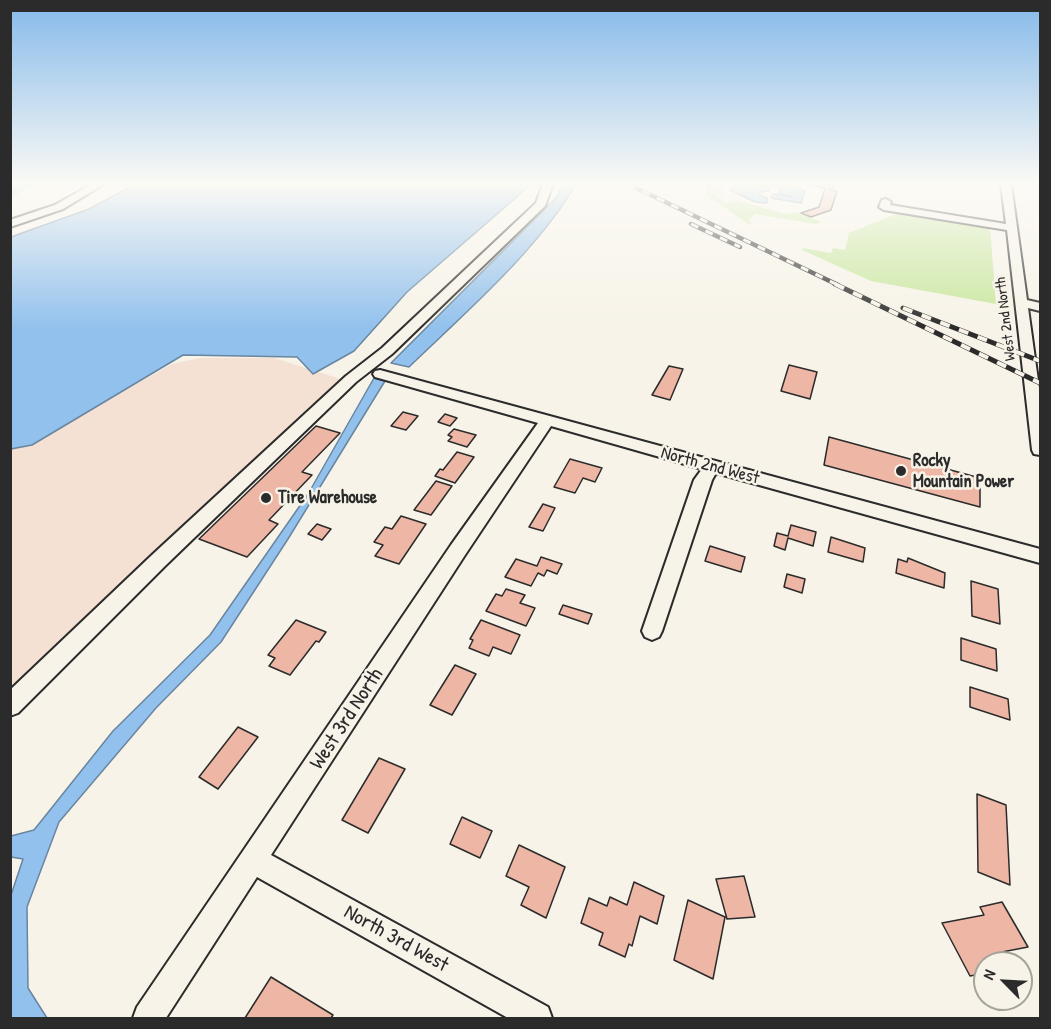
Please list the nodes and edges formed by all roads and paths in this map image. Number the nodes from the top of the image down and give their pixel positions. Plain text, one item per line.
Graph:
1 (512, 232) edge
2 (1013, 232) edge
3 (1022, 303) junction
4 (1041, 307) edge
5 (380, 374) dead end
6 (546, 421) junction
7 (1041, 450) edge
8 (711, 467) junction
9 (1041, 556) edge
10 (652, 631) dead end
11 (10, 706) edge
12 (254, 860) junction
13 (148, 1018) edge
14 (537, 1018) edge

1 - 11 street
2 - 3 street, West 2nd North
3 - 4 street
3 - 7 street, West 2nd North
5 - 6 street, North 2nd West
6 - 8 street, North 2nd West
6 - 12 street, West 3rd North
8 - 9 street, North 2nd West
8 - 10 street
12 - 13 street, West 3rd North
12 - 14 street, North 3rd West

